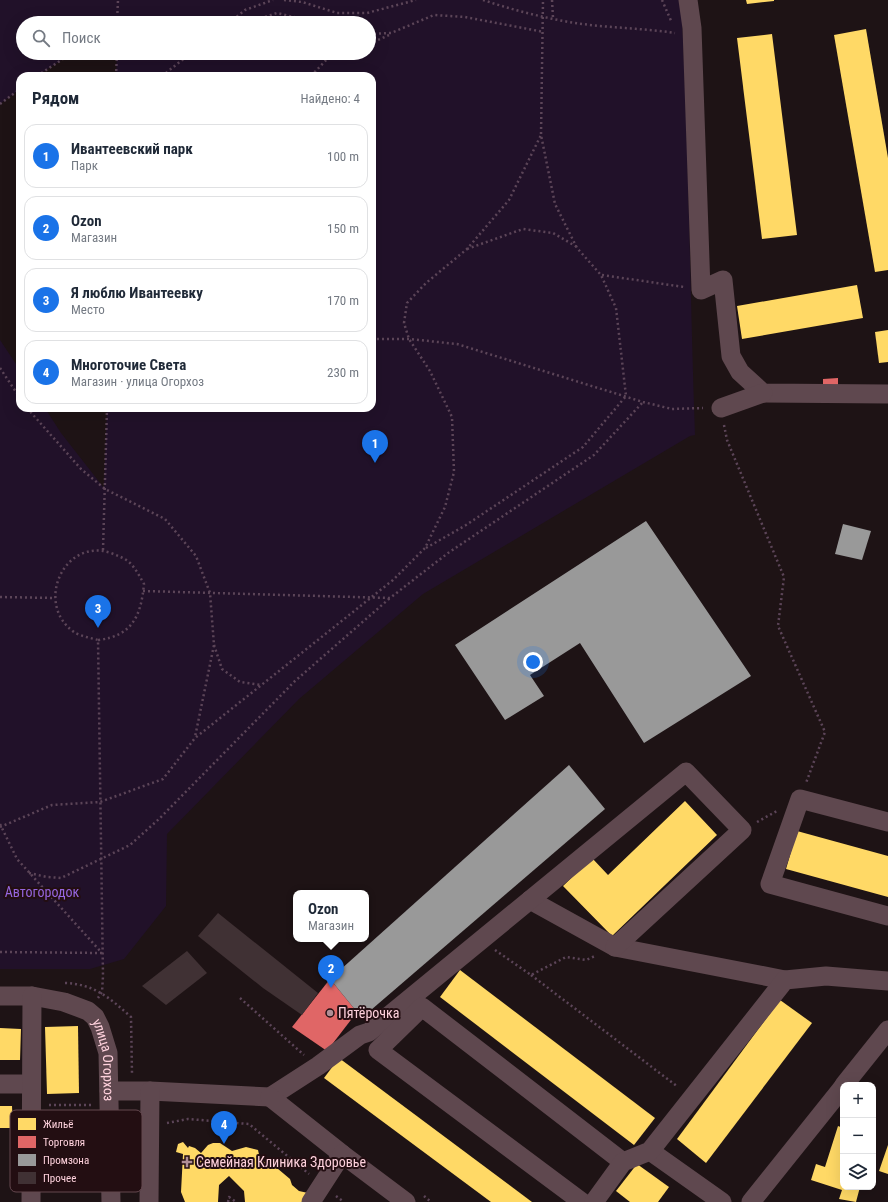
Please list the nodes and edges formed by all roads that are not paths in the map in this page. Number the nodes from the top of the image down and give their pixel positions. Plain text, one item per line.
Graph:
1 (688, 0) edge
2 (763, 393) junction
3 (888, 394) edge
4 (721, 408) road end
5 (888, 822) edge
6 (530, 900) junction
7 (888, 916) edge
8 (615, 947) junction
9 (785, 980) junction
10 (888, 981) edge
11 (0, 996) edge
12 (32, 996) junction
13 (888, 1030) edge
14 (847, 1082) edge
15 (0, 1084) edge
16 (30, 1084) junction
17 (150, 1091) junction
18 (840, 1091) edge
19 (270, 1097) junction
20 (109, 1098) junction
21 (30, 1110) edge
22 (109, 1110) edge
23 (650, 1151) junction
24 (342, 1154) junction
25 (623, 1162) junction
26 (31, 1192) edge
27 (110, 1192) edge
28 (412, 1197) edge
29 (31, 1202) edge
30 (110, 1202) edge
31 (149, 1202) edge
32 (311, 1202) edge
33 (582, 1202) edge
34 (594, 1202) edge
35 (722, 1202) edge
36 (751, 1202) edge

1 - 2 street
2 - 3 street
2 - 4 street
5 - 7 street
6 - 8 street
6 - 8 street
6 - 19 street
8 - 9 street
9 - 10 street
9 - 23 street
11 - 12 street, улица Огорхоз
12 - 16 street
12 - 20 street, улица Огорхоз
13 - 14 street
15 - 16 street
16 - 21 street
17 - 19 street
17 - 20 street
17 - 31 street
18 - 36 street
19 - 24 street
20 - 22 street, улица Огорхоз
23 - 25 street
23 - 35 street
24 - 28 street
24 - 32 street
25 - 33 street
25 - 34 street
26 - 29 street
27 - 30 street, улица Огорхоз

